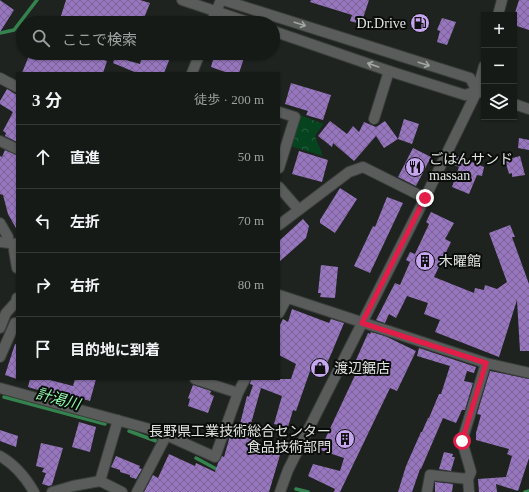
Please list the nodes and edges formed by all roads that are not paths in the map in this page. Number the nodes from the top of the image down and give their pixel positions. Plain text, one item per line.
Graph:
1 (182, 0) edge
2 (222, 0) edge
3 (502, 0) edge
4 (216, 11) junction
5 (499, 12) edge
6 (214, 16) edge
7 (231, 16) edge
8 (273, 16) edge
9 (280, 18) edge
10 (280, 33) edge
11 (197, 60) edge
12 (389, 71) junction
13 (192, 72) edge
14 (0, 78) edge
15 (16, 86) edge
16 (480, 92) edge
17 (517, 105) edge
18 (529, 109) edge
19 (280, 112) edge
20 (374, 119) dead end
21 (0, 142) edge
22 (16, 149) edge
23 (280, 165) edge
24 (280, 188) edge
25 (425, 198) junction
26 (299, 210) junction
27 (0, 223) edge
28 (280, 224) edge
29 (4, 239) edge
30 (16, 247) edge
31 (283, 297) edge
32 (16, 302) edge
33 (280, 309) edge
34 (16, 323) edge
35 (362, 323) junction
36 (0, 328) edge
37 (0, 357) edge
38 (486, 363) junction
39 (529, 373) edge
40 (198, 380) edge
41 (244, 380) edge
42 (0, 388) edge
43 (238, 393) junction
44 (118, 420) junction
45 (166, 436) junction
46 (0, 456) edge
47 (468, 479) junction
48 (100, 481) junction
49 (34, 492) edge
50 (52, 492) edge
51 (122, 492) edge
52 (137, 492) edge
53 (280, 492) edge
54 (427, 492) edge
55 (469, 492) edge

1 - 4 street
2 - 4 street
2 -> 8 street
3 - 5 street
4 - 6 street
4 - 7 street
9 -> 16 street
12 -> 10 street
11 - 13 street
12 - 16 street
12 - 20 street
14 - 15 street
16 - 25 street
17 - 18 street
19 - 23 street
21 - 22 street
24 - 26 street
25 - 26 street
25 - 35 street
26 - 28 street
27 - 29 street
29 - 30 street
31 - 33 street
31 - 35 street
32 - 36 street
34 - 37 street
35 - 38 street
35 - 53 street
38 - 39 street
38 - 47 street
40 - 43 street
41 - 43 street
42 - 44 street
43 - 45 street
44 - 45 street
44 - 48 street
45 - 52 street
46 - 49 street
47 - 54 street
47 - 55 street
48 - 50 street
48 - 51 street

